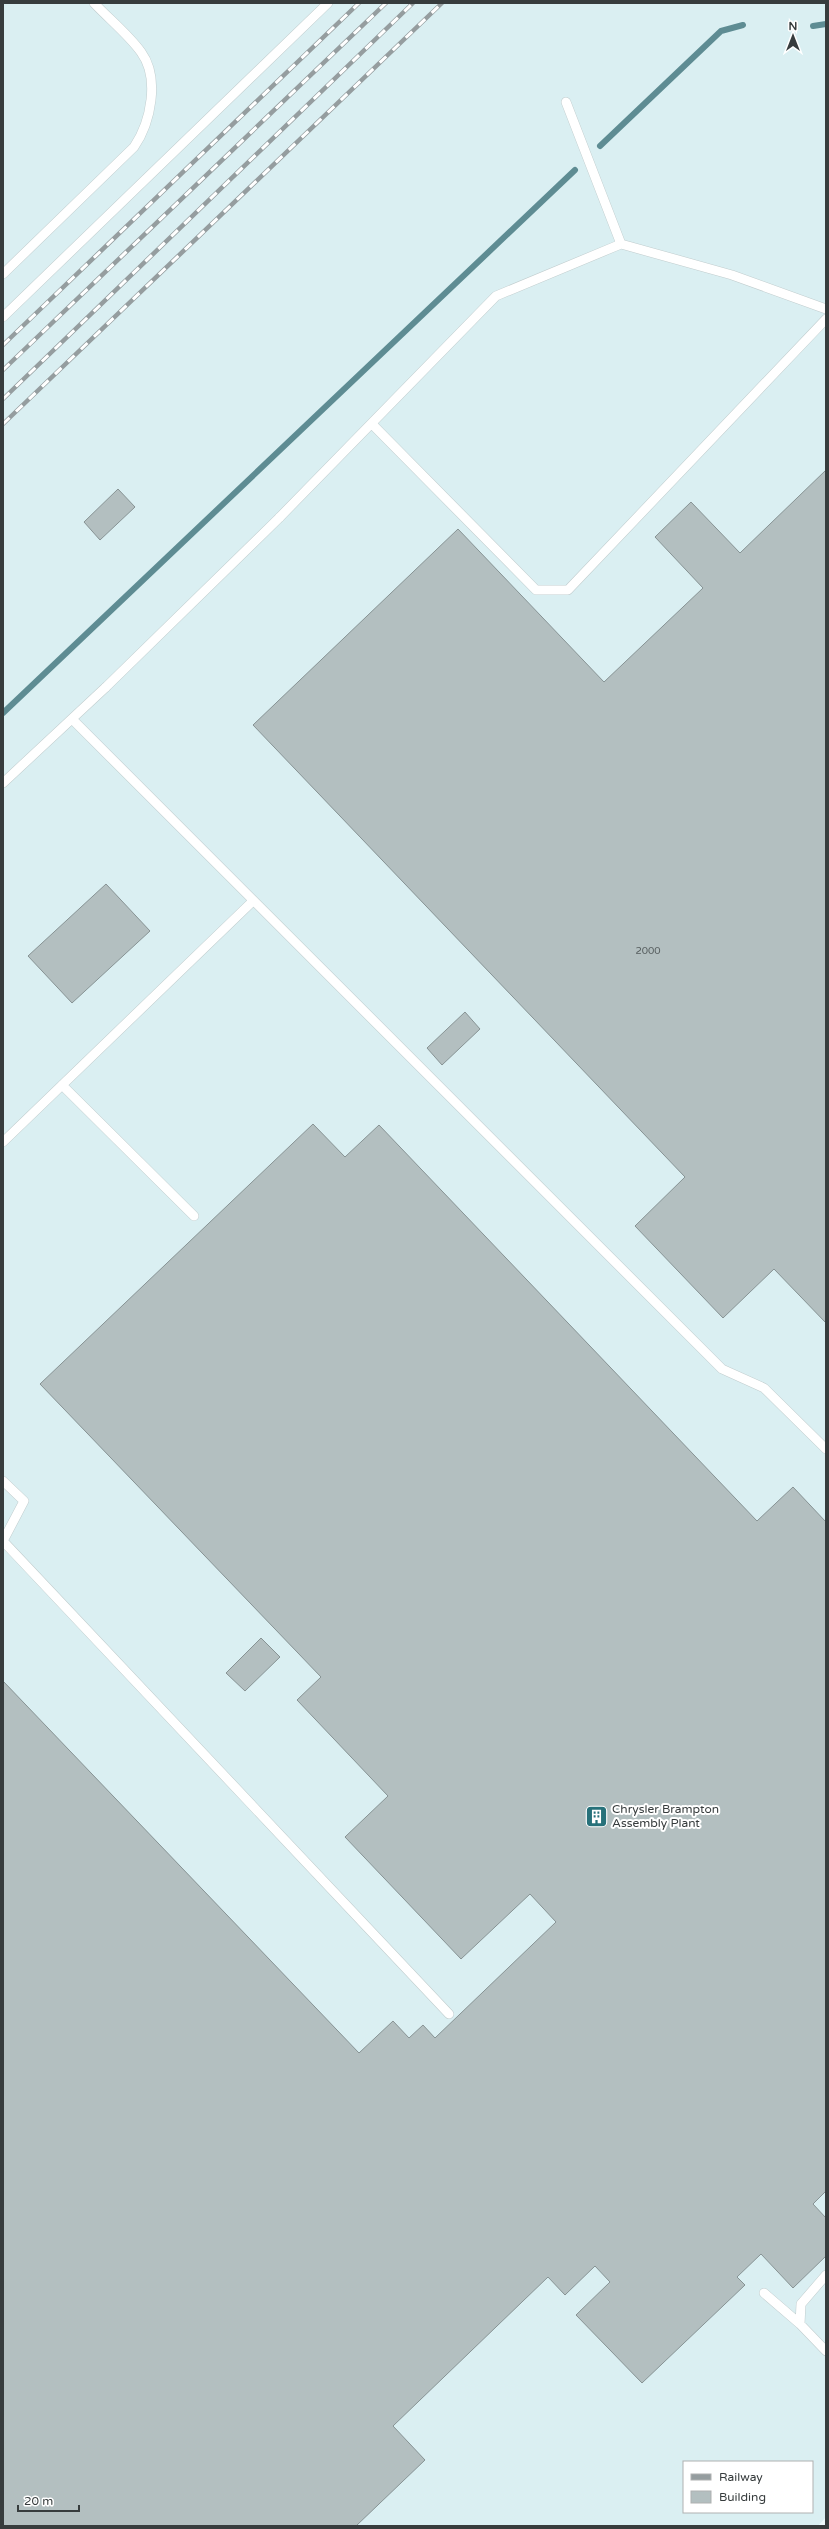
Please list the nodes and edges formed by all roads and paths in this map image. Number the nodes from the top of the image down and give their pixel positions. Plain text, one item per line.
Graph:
1 (94, 3) edge
2 (328, 3) edge
3 (566, 102) dead end
4 (621, 244) junction
5 (3, 274) edge
6 (826, 310) edge
7 (3, 317) edge
8 (826, 319) edge
9 (372, 424) junction
10 (72, 719) junction
11 (3, 784) edge
12 (253, 901) junction
13 (62, 1085) junction
14 (3, 1142) edge
15 (194, 1216) dead end
16 (826, 1450) edge
17 (3, 1481) edge
18 (3, 1541) edge
19 (450, 2014) dead end
20 (826, 2276) edge
21 (764, 2294) dead end
22 (800, 2324) junction
23 (826, 2351) edge

1 - 5 lane
2 - 7 lane
3 - 4 lane
4 - 6 lane
4 - 9 lane
8 - 9 lane
9 - 10 lane, bridge
10 - 11 lane
10 - 12 lane
12 - 13 lane
12 - 16 lane
13 - 14 lane
13 - 15 lane
17 - 18 lane
18 - 19 lane
20 - 22 lane
21 - 22 lane
22 - 23 lane

